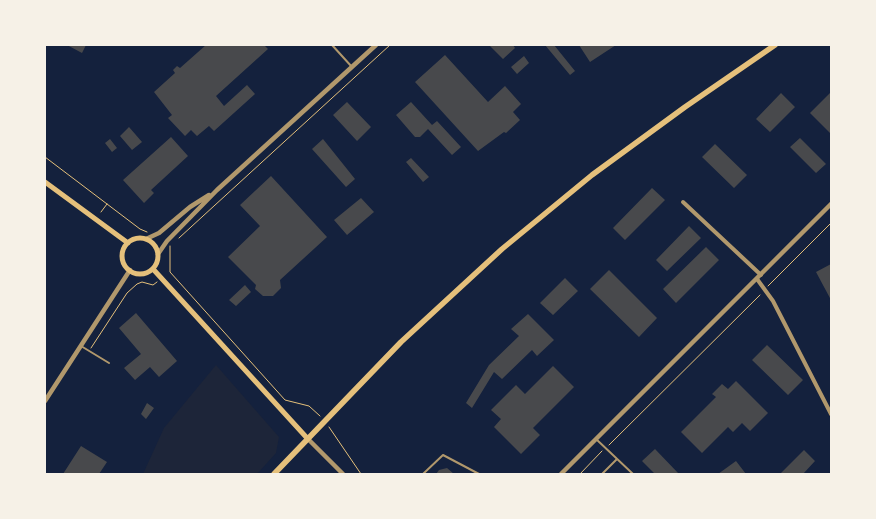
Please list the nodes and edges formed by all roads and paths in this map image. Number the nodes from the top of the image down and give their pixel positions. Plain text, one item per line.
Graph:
1 (332, 45) edge
2 (376, 45) edge
3 (390, 45) edge
4 (775, 45) edge
5 (352, 67) junction
6 (45, 157) edge
7 (45, 182) edge
8 (217, 190) junction
9 (683, 202) dead end
10 (108, 203) junction
11 (831, 204) edge
12 (101, 212) dead end
13 (831, 223) edge
14 (148, 232) dead end
15 (146, 239) junction
16 (128, 243) junction
17 (169, 243) junction
18 (158, 254) junction
19 (152, 269) junction
20 (130, 270) junction
21 (170, 272) junction
22 (761, 275) junction
23 (161, 278) junction
24 (757, 280) junction
25 (765, 290) junction
26 (81, 346) junction
27 (89, 351) junction
28 (109, 363) dead end
29 (45, 401) edge
30 (831, 414) edge
31 (324, 421) junction
32 (307, 438) junction
33 (596, 439) junction
34 (606, 448) junction
35 (617, 459) junction
36 (274, 474) edge
37 (343, 474) edge
38 (361, 474) edge
39 (423, 474) edge
40 (479, 474) edge
41 (561, 474) edge
42 (580, 474) edge
43 (602, 474) edge
44 (633, 474) edge

1 - 5 lane
2 - 5 street
3 - 17 path
4 - 31 highway
5 - 8 street
6 - 10 path
7 - 16 main road
8 - 15 street
8 - 17 street
9 - 22 street
10 - 12 path
10 - 14 path
11 - 22 street
13 - 25 path
15 - 16 main road
15 - 18 main road
16 - 20 main road
17 - 18 street
17 - 21 path
18 - 19 main road
19 - 20 main road
19 - 23 main road
20 - 26 street
21 - 23 path
21 - 31 path
22 - 24 street
23 - 27 path
23 - 32 main road
24 - 25 street
24 - 33 street
25 - 30 street
25 - 34 path
26 - 27 lane
26 - 29 street
27 - 28 lane
31 - 32 highway
31 - 38 path
32 - 36 highway
32 - 37 street
33 - 34 lane
33 - 41 street
34 - 35 lane
34 - 42 path
35 - 43 lane
35 - 44 lane
39 - 40 lane

